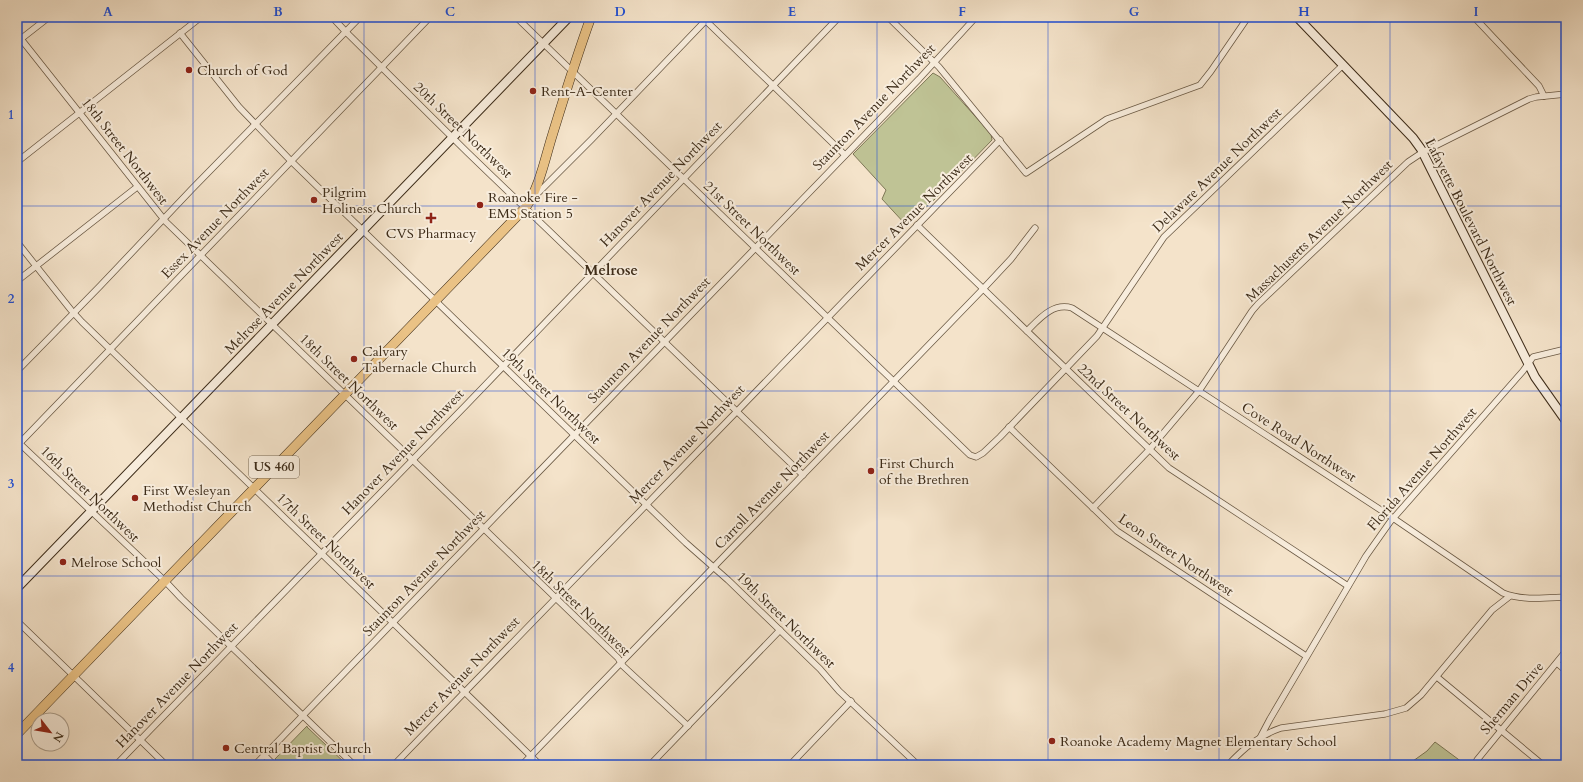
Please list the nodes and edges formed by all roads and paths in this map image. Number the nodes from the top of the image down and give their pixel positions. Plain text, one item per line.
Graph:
1 (49, 17) edge
2 (201, 17) edge
3 (332, 17) edge
4 (360, 17) edge
5 (430, 17) edge
6 (516, 17) edge
7 (569, 17) edge
8 (591, 17) edge
9 (839, 17) edge
10 (888, 17) edge
11 (976, 17) edge
12 (1248, 17) edge
13 (1297, 17) edge
14 (1474, 17) edge
15 (706, 18) edge
16 (346, 32) junction
17 (180, 33) junction
18 (17, 34) edge
19 (19, 41) edge
20 (544, 43) junction
21 (934, 62) junction
22 (1343, 65) junction
23 (382, 68) junction
24 (572, 70) junction
25 (773, 86) junction
26 (1566, 94) edge
27 (1544, 96) junction
28 (80, 113) junction
29 (616, 113) junction
30 (254, 125) junction
31 (453, 137) junction
32 (1000, 140) junction
33 (1422, 152) junction
34 (845, 155) junction
35 (291, 161) junction
36 (17, 162) edge
37 (683, 179) junction
38 (137, 187) junction
39 (528, 204) junction
40 (164, 220) junction
41 (917, 225) junction
42 (1035, 228) dead end
43 (363, 230) junction
44 (17, 242) edge
45 (756, 247) junction
46 (200, 256) junction
47 (36, 266) junction
48 (593, 272) junction
49 (17, 281) edge
50 (983, 289) junction
51 (435, 301) junction
52 (74, 313) junction
53 (827, 318) junction
54 (272, 324) junction
55 (1104, 328) junction
56 (1027, 331) junction
57 (665, 342) junction
58 (110, 349) junction
59 (1566, 349) edge
60 (1528, 363) junction
61 (503, 366) junction
62 (1065, 368) junction
63 (17, 371) edge
64 (894, 381) junction
65 (1199, 391) junction
66 (345, 394) junction
67 (736, 411) junction
68 (182, 418) junction
69 (1566, 421) edge
70 (1009, 427) junction
71 (574, 435) junction
72 (18, 443) edge
73 (1150, 450) junction
74 (972, 456) joint
75 (412, 460) junction
76 (803, 475) junction
77 (255, 488) junction
78 (646, 504) junction
79 (1093, 508) junction
80 (91, 512) junction
81 (1393, 518) junction
82 (484, 529) junction
83 (321, 553) junction
84 (713, 567) junction
85 (165, 581) junction
86 (1348, 586) junction
87 (17, 588) edge
88 (1510, 596) junction
89 (1566, 597) edge
90 (555, 598) junction
91 (17, 621) edge
92 (393, 622) junction
93 (780, 630) junction
94 (231, 647) junction
95 (1566, 651) edge
96 (1306, 656) junction
97 (621, 663) junction
98 (1556, 663) junction
99 (1566, 671) edge
100 (74, 675) junction
101 (1437, 677) junction
102 (464, 692) junction
103 (850, 702) junction
104 (303, 715) junction
105 (688, 726) junction
106 (1501, 729) junction
107 (17, 734) edge
108 (1261, 736) junction
109 (140, 740) junction
110 (264, 755) junction
111 (531, 756) junction
112 (1477, 760) dead end
113 (116, 765) edge
114 (166, 765) edge
115 (255, 765) edge
116 (274, 765) edge
117 (354, 765) edge
118 (394, 765) edge
119 (522, 765) edge
120 (540, 765) edge
121 (650, 765) edge
122 (790, 765) edge
123 (918, 765) edge
124 (1228, 765) edge
125 (1543, 765) edge

1 - 19 street
2 - 17 street
3 - 16 street, 20th Street Northwest
4 - 16 street
5 - 23 street, Essex Avenue Northwest
6 - 20 street, 21st Street Northwest
7 - 20 street, Melrose Avenue Northwest
8 - 24 main road, US 460
9 - 25 street, Hanover Avenue Northwest
10 - 21 street
11 - 21 street, Staunton Avenue Northwest
12 - 32 street
13 - 22 street, Lafayette Boulevard Northwest
14 - 27 street
15 - 25 street
15 - 29 street
16 - 23 street, 20th Street Northwest
16 - 30 street
17 - 28 street
17 - 30 street, 19th Street Northwest
18 - 19 street, 18th Street Northwest
19 - 28 street, 18th Street Northwest
20 - 24 street, 21st Street Northwest
20 - 31 street, Melrose Avenue Northwest
21 - 32 street
21 - 34 street, Staunton Avenue Northwest
22 - 33 street, Lafayette Boulevard Northwest
22 - 55 street, Delaware Avenue Northwest
23 - 31 street, 20th Street Northwest
23 - 35 street, Essex Avenue Northwest
24 - 29 street, 21st Street Northwest
24 - 39 main road, US 460
25 - 34 street
25 - 37 street, Hanover Avenue Northwest
26 - 27 street, Massachusetts Avenue Northwest
27 - 33 street, Massachusetts Avenue Northwest
28 - 36 street
28 - 38 street, 18th Street Northwest
29 - 37 street, 21st Street Northwest
29 - 39 street
30 - 35 street, 19th Street Northwest
30 - 40 street
31 - 39 street, 20th Street Northwest
31 - 43 street, Melrose Avenue Northwest
32 - 41 street, Mercer Avenue Northwest
33 - 60 street, Lafayette Boulevard Northwest
33 - 65 street, Massachusetts Avenue Northwest
34 - 45 street, Staunton Avenue Northwest
35 - 43 street, 19th Street Northwest
35 - 46 street, Essex Avenue Northwest
37 - 45 street, 21st Street Northwest
37 - 48 street, Hanover Avenue Northwest
38 - 40 street, 18th Street Northwest
38 - 47 street
39 - 48 street, 20th Street Northwest
39 - 51 main road, US 460
40 - 46 street, 18th Street Northwest
40 - 52 street
41 - 50 street, 22nd Street Northwest
41 - 53 street, Mercer Avenue Northwest
42 - 50 street, Carroll Avenue Northwest
43 - 51 street, 19th Street Northwest
43 - 54 street, Melrose Avenue Northwest
44 - 47 street, 17th Street Northwest
45 - 53 street, 21st Street Northwest
45 - 57 street, Staunton Avenue Northwest
46 - 54 street, 18th Street Northwest
46 - 58 street, Essex Avenue Northwest
47 - 49 street
47 - 52 street, 17th Street Northwest
48 - 57 street, 20th Street Northwest
48 - 61 street, Hanover Avenue Northwest
50 - 56 street, 22nd Street Northwest
50 - 64 street, Carroll Avenue Northwest
51 - 61 street, 19th Street Northwest
51 - 66 main road, US 460
52 - 58 street, 17th Street Northwest
52 - 63 street
53 - 64 street, 21st Street Northwest
53 - 67 street, Mercer Avenue Northwest
54 - 66 street, 18th Street Northwest
54 - 68 street, Melrose Avenue Northwest
55 - 56 street, Cove Road Northwest
55 - 62 street, Delaware Avenue Northwest
55 - 65 street, Cove Road Northwest
56 - 62 street, 22nd Street Northwest
57 - 67 street, 20th Street Northwest
57 - 71 street, Staunton Avenue Northwest
58 - 68 street, 17th Street Northwest
58 - 72 street, Essex Avenue Northwest
59 - 60 street, Florida Avenue Northwest
60 - 69 street, Lafayette Boulevard Northwest
60 - 81 street, Florida Avenue Northwest
61 - 71 street, 19th Street Northwest
61 - 75 street, Hanover Avenue Northwest
62 - 70 street, Delaware Avenue Northwest
62 - 73 street, 22nd Street Northwest
64 - 74 street, 21st Street Northwest
64 - 76 street, Carroll Avenue Northwest
65 - 73 street, Massachusetts Avenue Northwest
65 - 81 street, Cove Road Northwest
66 - 75 street, 18th Street Northwest
66 - 77 main road, US 460
67 - 76 street, 20th Street Northwest
67 - 78 street, Mercer Avenue Northwest
68 - 77 street, 17th Street Northwest
68 - 80 street, Melrose Avenue Northwest
70 - 74 street, Delaware Avenue Northwest
70 - 79 street, Leon Street Northwest
71 - 78 street, 19th Street Northwest
71 - 82 street, Staunton Avenue Northwest
72 - 80 street, 16th Street Northwest
73 - 79 street, Massachusetts Avenue Northwest
73 - 86 street, 22nd Street Northwest
75 - 82 street, 18th Street Northwest
75 - 83 street, Hanover Avenue Northwest
76 - 84 street, Carroll Avenue Northwest
77 - 83 street, 17th Street Northwest
77 - 85 main road, US 460
78 - 84 street, 19th Street Northwest
78 - 90 street, Mercer Avenue Northwest
79 - 96 street, Leon Street Northwest
80 - 85 street, 16th Street Northwest
80 - 87 street, Melrose Avenue Northwest
81 - 86 street, Florida Avenue Northwest
81 - 88 street, Cove Road Northwest
82 - 90 street, 18th Street Northwest
82 - 92 street, Staunton Avenue Northwest
83 - 92 street, 17th Street Northwest
83 - 94 street, Hanover Avenue Northwest
84 - 93 street, 19th Street Northwest
84 - 97 street, Carroll Avenue Northwest
85 - 94 street, 16th Street Northwest
85 - 100 main road, US 460
86 - 96 street, Florida Avenue Northwest
88 - 89 street, Cove Road Northwest
88 - 101 street
90 - 97 street, 18th Street Northwest
90 - 102 street, Mercer Avenue Northwest
91 - 100 street
92 - 102 street, 17th Street Northwest
92 - 104 street, Staunton Avenue Northwest
93 - 103 street, 19th Street Northwest
93 - 105 street
94 - 104 street, 16th Street Northwest
94 - 109 street, Hanover Avenue Northwest
95 - 98 street, Sherman Drive
96 - 108 street, Florida Avenue Northwest
97 - 105 street, 18th Street Northwest
97 - 111 street, Carroll Avenue Northwest
98 - 99 street
98 - 106 street, Sherman Drive
100 - 107 main road, US 460
100 - 109 street
101 - 106 street
101 - 108 street
102 - 111 street, 17th Street Northwest
102 - 118 street, Mercer Avenue Northwest
103 - 122 street
103 - 123 street, 19th Street Northwest
104 - 110 street, Staunton Avenue Northwest
104 - 117 street, 16th Street Northwest
105 - 121 street
106 - 112 street, Sherman Drive
106 - 125 street
108 - 124 street
109 - 113 street, Hanover Avenue Northwest
109 - 114 street
110 - 115 street, Staunton Avenue Northwest
110 - 116 street
111 - 119 street, Carroll Avenue Northwest
111 - 120 street, 17th Street Northwest

